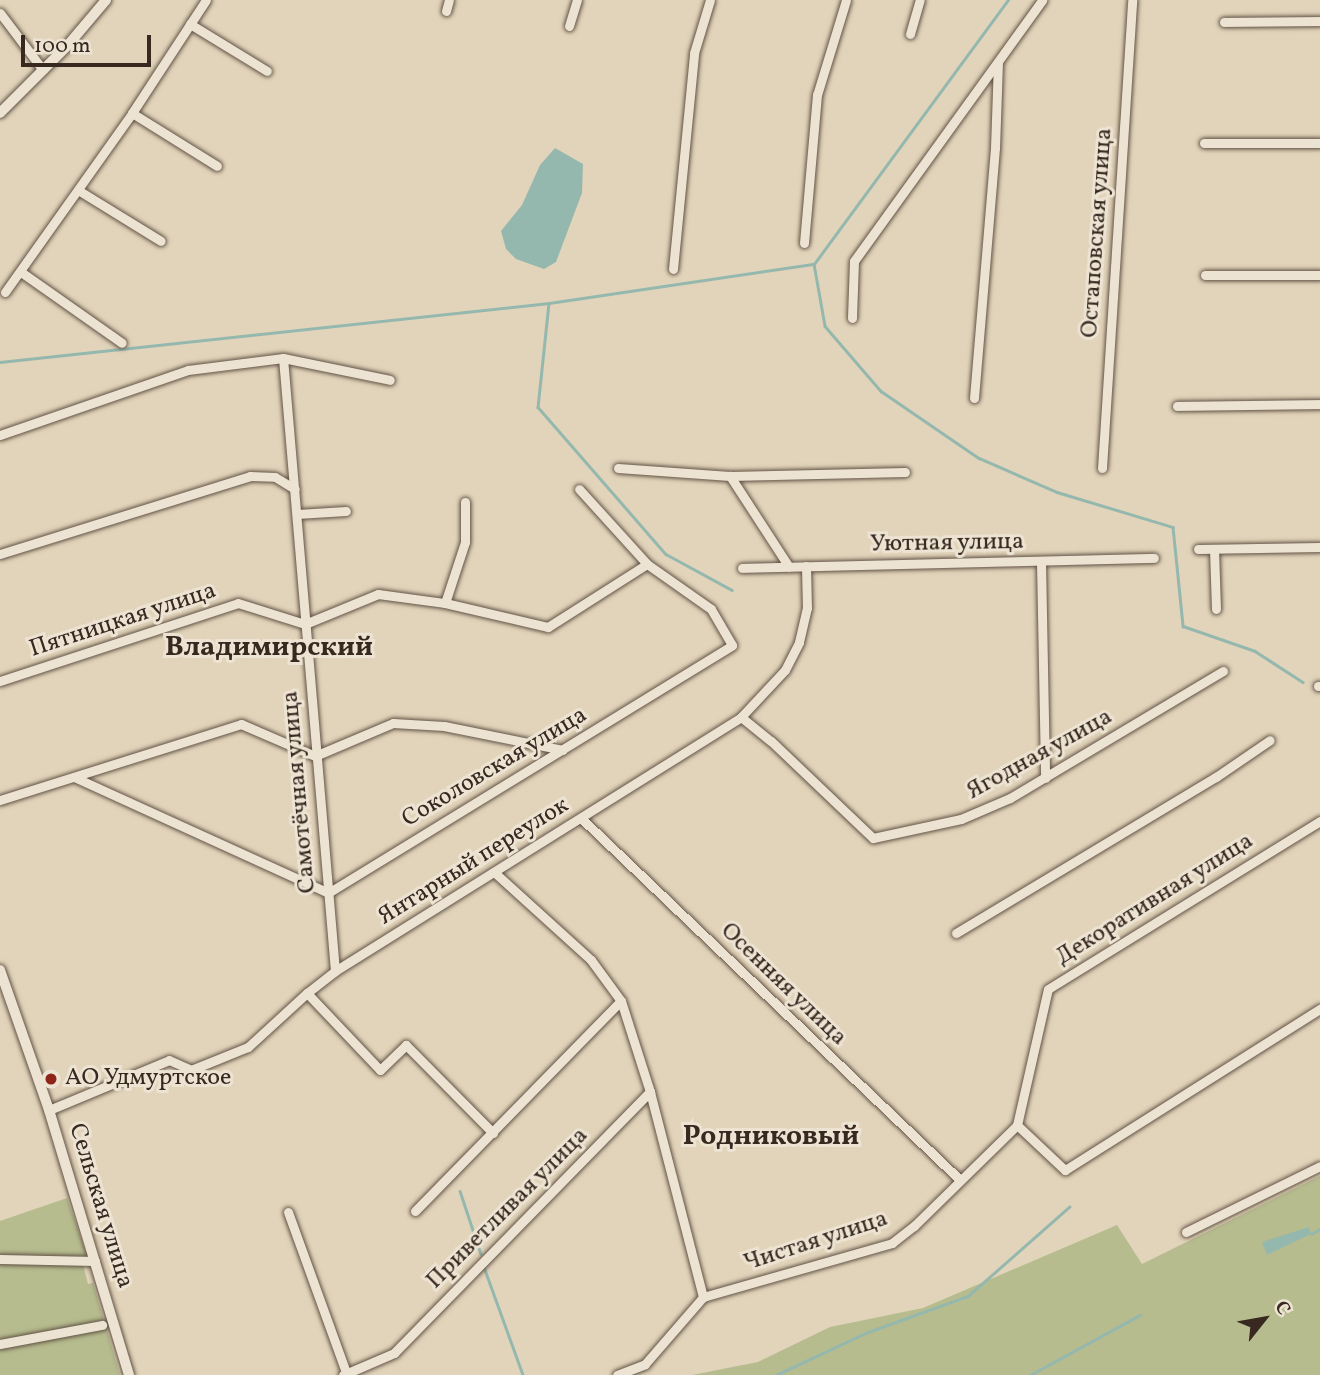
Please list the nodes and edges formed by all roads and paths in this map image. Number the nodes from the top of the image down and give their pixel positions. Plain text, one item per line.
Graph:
1 (106, 0) edge
2 (206, 0) edge
3 (449, 0) edge
4 (577, 0) edge
5 (710, 0) edge
6 (846, 0) edge
7 (920, 0) edge
8 (1042, 0) edge
9 (1132, 0) edge
10 (446, 11) dead end
11 (0, 13) edge
12 (1320, 21) edge
13 (1224, 22) dead end
14 (190, 24) junction
15 (569, 26) dead end
16 (910, 34) dead end
17 (998, 61) junction
18 (43, 70) junction
19 (267, 71) dead end
20 (0, 113) edge
21 (132, 113) junction
22 (1204, 143) dead end
23 (1320, 143) edge
24 (217, 166) dead end
25 (78, 191) junction
26 (161, 242) dead end
27 (804, 243) dead end
28 (673, 269) dead end
29 (21, 272) junction
30 (1205, 275) dead end
31 (1320, 275) edge
32 (5, 292) dead end
33 (852, 318) dead end
34 (122, 343) dead end
35 (283, 358) junction
36 (390, 380) dead end
37 (974, 398) dead end
38 (1320, 404) edge
39 (1177, 406) dead end
40 (0, 435) edge
41 (618, 468) dead end
42 (1102, 468) dead end
43 (905, 472) dead end
44 (730, 476) junction
45 (295, 489) junction
46 (579, 489) dead end
47 (466, 502) dead end
48 (346, 512) dead end
49 (297, 514) junction
50 (1320, 547) edge
51 (1214, 548) junction
52 (1198, 549) dead end
53 (0, 554) edge
54 (1154, 558) dead end
55 (1041, 562) junction
56 (648, 564) junction
57 (806, 566) junction
58 (789, 567) junction
59 (742, 568) dead end
60 (444, 603) junction
61 (1216, 609) dead end
62 (304, 624) junction
63 (1223, 671) dead end
64 (0, 681) edge
65 (741, 717) junction
66 (1270, 740) dead end
67 (563, 750) junction
68 (315, 756) junction
69 (74, 777) junction
70 (1045, 778) junction
71 (0, 800) edge
72 (581, 818) junction
73 (1320, 821) edge
74 (494, 872) junction
75 (328, 893) junction
76 (956, 933) dead end
77 (0, 970) edge
78 (335, 971) junction
79 (307, 993) junction
80 (621, 1001) junction
81 (1320, 1009) edge
82 (650, 1092) junction
83 (49, 1110) junction
84 (1017, 1125) junction
85 (493, 1133) junction
86 (1320, 1166) edge
87 (959, 1179) junction
88 (415, 1211) dead end
89 (288, 1212) dead end
90 (1186, 1232) dead end
91 (0, 1259) edge
92 (95, 1261) junction
93 (703, 1297) junction
94 (102, 1325) dead end
95 (0, 1344) edge
96 (345, 1374) edge
97 (129, 1375) edge
98 (617, 1375) edge

1 - 18 street
2 - 14 street
3 - 10 street
4 - 15 street
5 - 28 street
6 - 27 street
7 - 16 street
8 - 17 street
9 - 42 street, Остаповская улица
11 - 18 street
12 - 13 street
14 - 19 street
14 - 21 street
17 - 33 street
17 - 37 street
18 - 20 street
21 - 24 street
21 - 25 street
22 - 23 street
25 - 26 street
25 - 29 street
29 - 32 street
29 - 34 street
30 - 31 street
35 - 36 street
35 - 40 street
35 - 45 street, Самотёчная улица
38 - 39 street
41 - 44 street
43 - 44 street
44 - 58 street
45 - 49 street, Самотёчная улица
45 - 53 street
46 - 56 street, Соколовская улица
47 - 60 street
48 - 49 street
49 - 62 street, Самотёчная улица
50 - 51 street
51 - 52 street
51 - 61 street
54 - 55 street, Уютная улица
55 - 57 street, Уютная улица
55 - 70 street
56 - 60 street
56 - 67 street, Соколовская улица
57 - 58 street, Уютная улица
57 - 65 street, Янтарный переулок
58 - 59 street, Уютная улица
60 - 62 street
62 - 64 street, Пятницкая улица
62 - 68 street, Самотёчная улица
63 - 70 street, Ягодная улица
65 - 70 street, Ягодная улица
65 - 72 street, Янтарный переулок
66 - 76 street
67 - 68 street
67 - 75 street, Соколовская улица
68 - 69 street
68 - 75 street, Самотёчная улица
69 - 71 street
69 - 75 street
72 - 74 street, Янтарный переулок
72 - 87 street, Осенняя улица
73 - 84 street, Декоративная улица
74 - 78 street, Янтарный переулок
74 - 80 street
75 - 78 street, Самотёчная улица
77 - 83 street, Сельская улица
78 - 79 street, Янтарный переулок
79 - 83 street, Янтарный переулок
79 - 85 street
80 - 82 street
80 - 85 street
81 - 84 street
82 - 93 street
82 - 96 street, Приветливая улица
83 - 92 street, Сельская улица
84 - 87 street, Чистая улица
85 - 88 street
86 - 90 street
87 - 93 street, Чистая улица
89 - 96 street
91 - 92 street
92 - 97 street, Сельская улица
93 - 98 street
94 - 95 street

